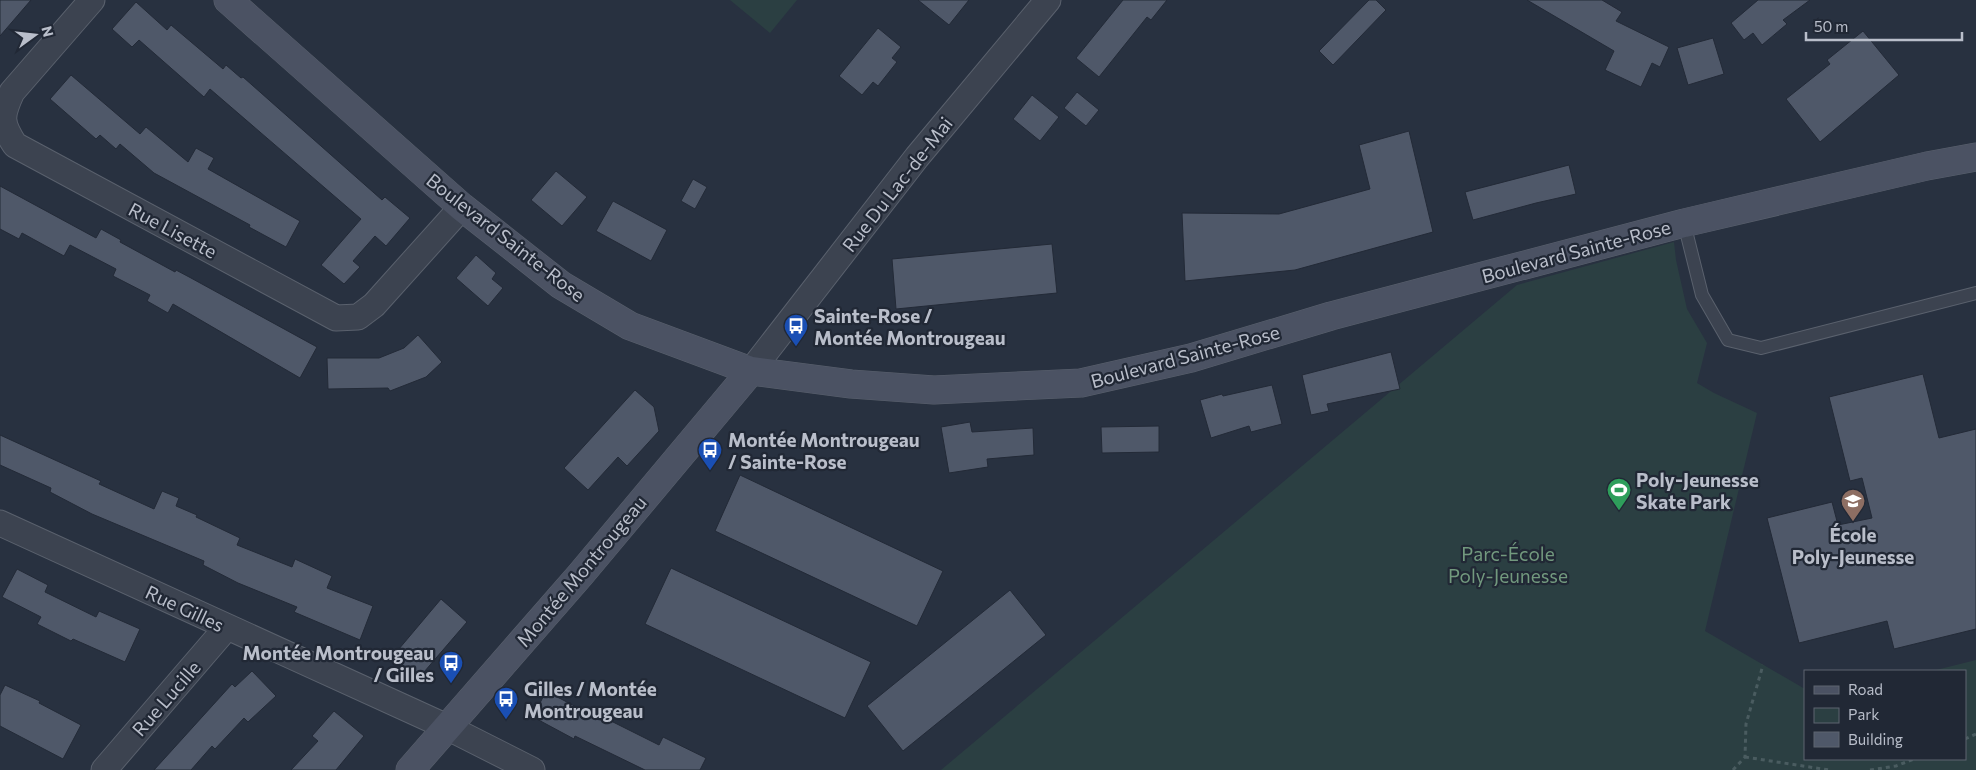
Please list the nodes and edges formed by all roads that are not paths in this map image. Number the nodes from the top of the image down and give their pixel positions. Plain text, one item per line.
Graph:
1 (92, 0) edge
2 (228, 0) edge
3 (1048, 0) edge
4 (1976, 157) edge
5 (462, 207) junction
6 (1684, 223) junction
7 (1976, 293) edge
8 (751, 371) junction
9 (0, 523) edge
10 (227, 627) junction
11 (447, 727) junction
12 (104, 770) edge
13 (410, 770) edge
14 (532, 770) edge

1 - 5 street, Rue Lisette
2 - 5 street, Boulevard Sainte-Rose
3 - 8 street, Rue Du Lac-de-Mai
4 - 6 street, Boulevard Sainte-Rose
5 - 8 street, Boulevard Sainte-Rose
6 - 7 lane
6 - 8 street, Boulevard Sainte-Rose
8 - 11 street, Montée Montrougeau
9 - 10 street, Rue Gilles
10 - 11 street, Rue Gilles
10 - 12 street, Rue Lucille
11 - 13 street, Montée Montrougeau
11 - 14 street, Rue Gilles

